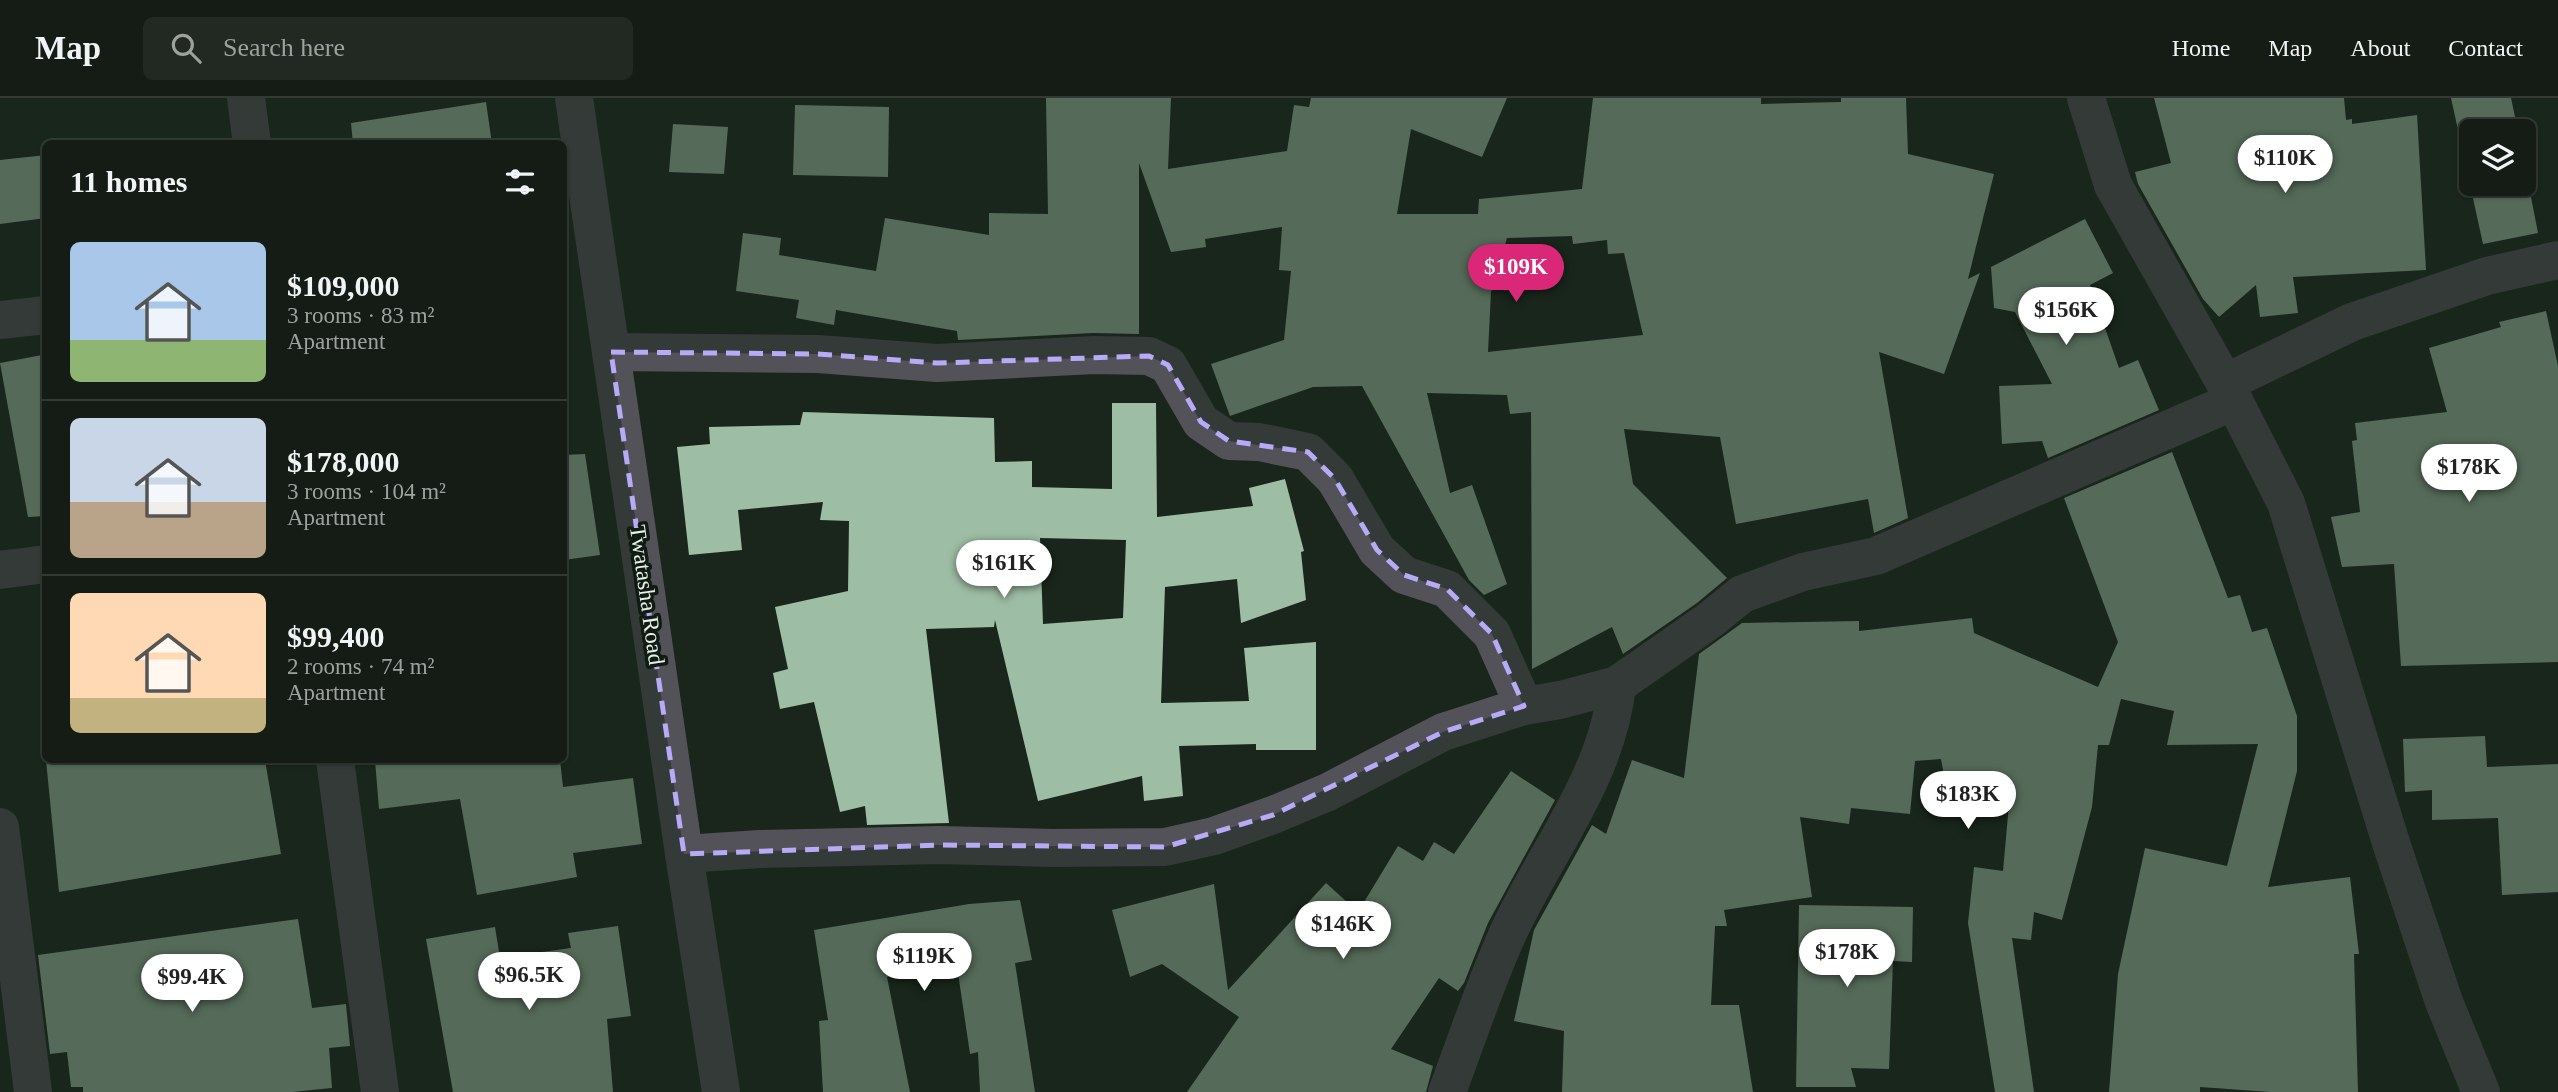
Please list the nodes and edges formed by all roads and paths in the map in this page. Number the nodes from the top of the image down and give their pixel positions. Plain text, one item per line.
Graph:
1 (246, 98) edge
2 (574, 98) edge
3 (2086, 98) edge
4 (251, 140) edge
5 (2558, 260) edge
6 (42, 315) edge
7 (0, 320) edge
8 (611, 352) junction
9 (2230, 392) junction
10 (42, 565) edge
11 (0, 570) edge
12 (1617, 685) junction
13 (1524, 706) junction
14 (335, 763) edge
15 (0, 827) edge
16 (684, 853) junction
17 (33, 1092) edge
18 (380, 1092) edge
19 (721, 1092) edge
20 (1447, 1092) edge
21 (2480, 1092) edge

1 - 4 street
2 - 8 street, Twatasha Road
3 - 9 street
5 - 9 street
6 - 7 street
8 - 13 street
8 - 16 street, Twatasha Road
9 - 12 street
9 - 21 street
10 - 11 street
12 - 13 street
12 - 20 street
13 - 16 street
14 - 18 street
15 - 17 street
16 - 19 street, Twatasha Road

